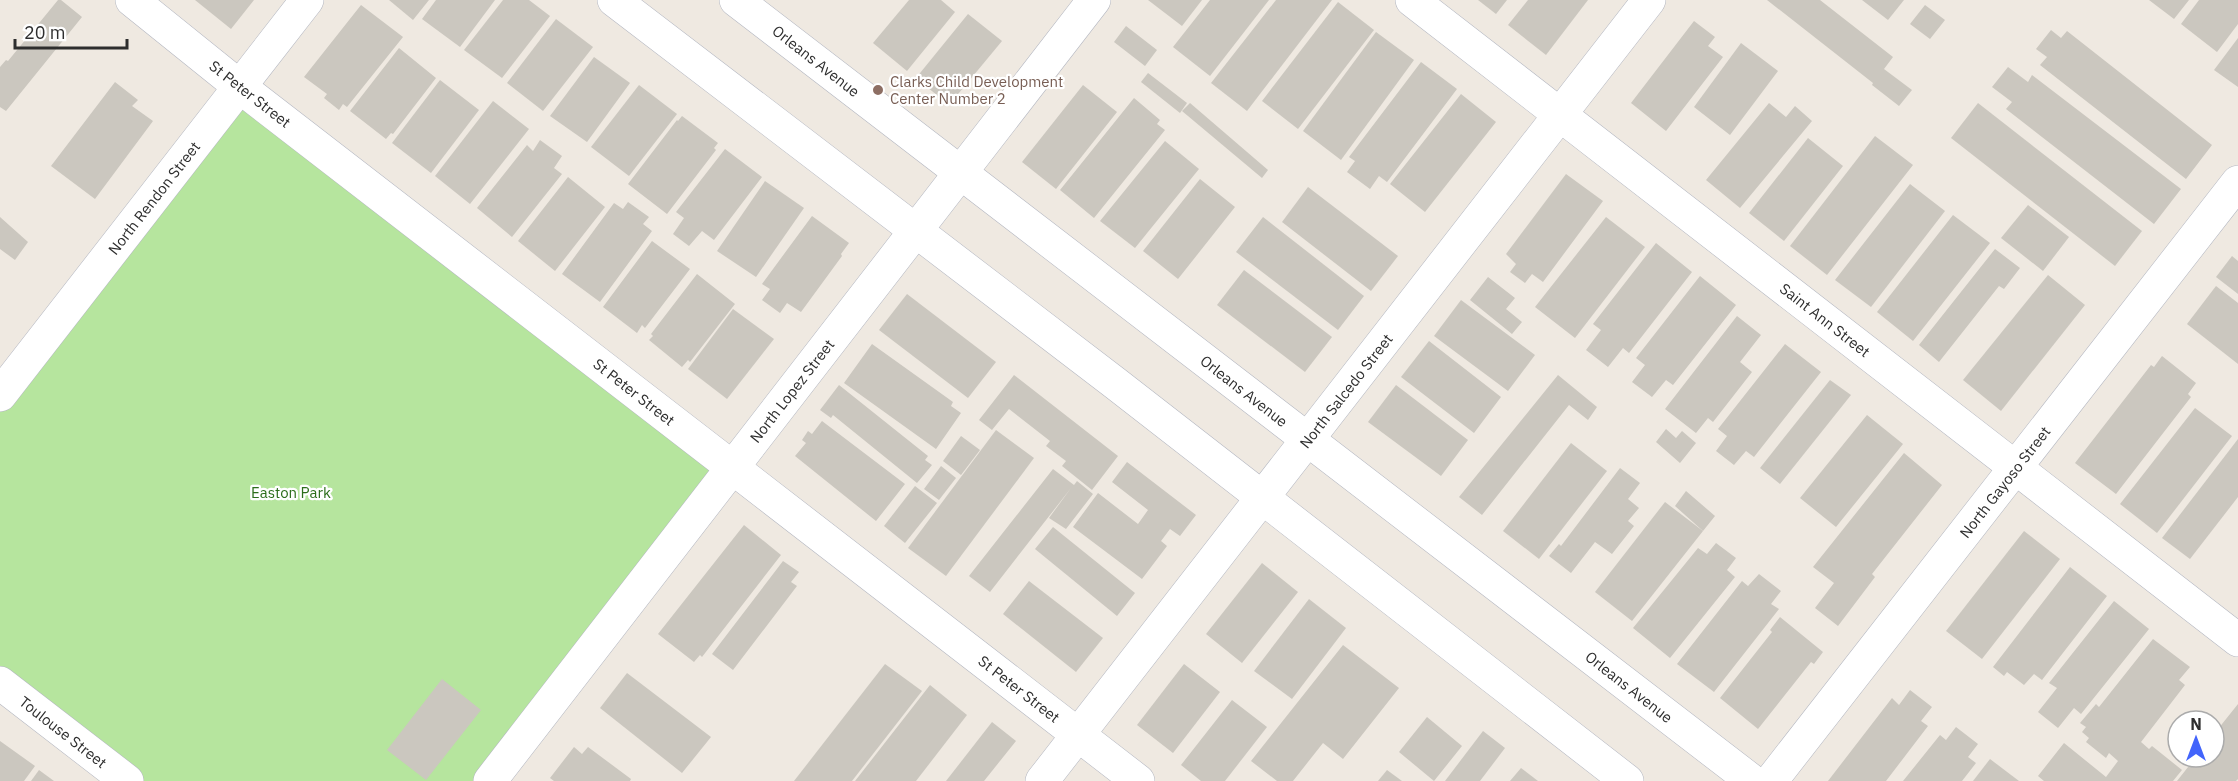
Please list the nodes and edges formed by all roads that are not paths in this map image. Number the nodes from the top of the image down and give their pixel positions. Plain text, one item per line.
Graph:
1 (132, 0) edge
2 (307, 0) edge
3 (614, 0) edge
4 (736, 0) edge
5 (1094, 0) edge
6 (1412, 0) edge
7 (1649, 0) edge
8 (240, 87) junction
9 (1560, 115) junction
10 (960, 173) junction
11 (2238, 182) edge
12 (915, 231) junction
13 (0, 395) edge
14 (1308, 440) junction
15 (732, 468) junction
16 (2016, 468) junction
17 (1262, 498) junction
18 (2238, 640) edge
19 (0, 683) edge
20 (1078, 735) junction
21 (127, 781) edge
22 (490, 781) edge
23 (1042, 781) edge
24 (1138, 781) edge
25 (1627, 781) edge
26 (1752, 781) edge
27 (1771, 781) edge

1 - 8 street, St Peter Street
2 - 8 street, North Rendon Street
3 - 12 street
4 - 10 street, Orleans Avenue
5 - 10 street, North Lopez Street
6 - 9 street, Saint Ann Street
7 - 9 street, North Salcedo Street
8 - 13 street, North Rendon Street
8 - 15 street, St Peter Street
9 - 14 street, North Salcedo Street
9 - 16 street, Saint Ann Street
10 - 12 street, North Lopez Street
10 - 14 street, Orleans Avenue
11 - 16 street, North Gayoso Street
12 - 15 street, North Lopez Street
12 - 17 street
14 - 17 street, North Salcedo Street
14 - 26 street, Orleans Avenue
15 - 20 street, St Peter Street
15 - 22 street, North Lopez Street
16 - 18 street, Saint Ann Street
16 - 27 street, North Gayoso Street
17 - 20 street, North Salcedo Street
17 - 25 street
19 - 21 street, Toulouse Street
20 - 23 street, North Salcedo Street
20 - 24 street, St Peter Street

